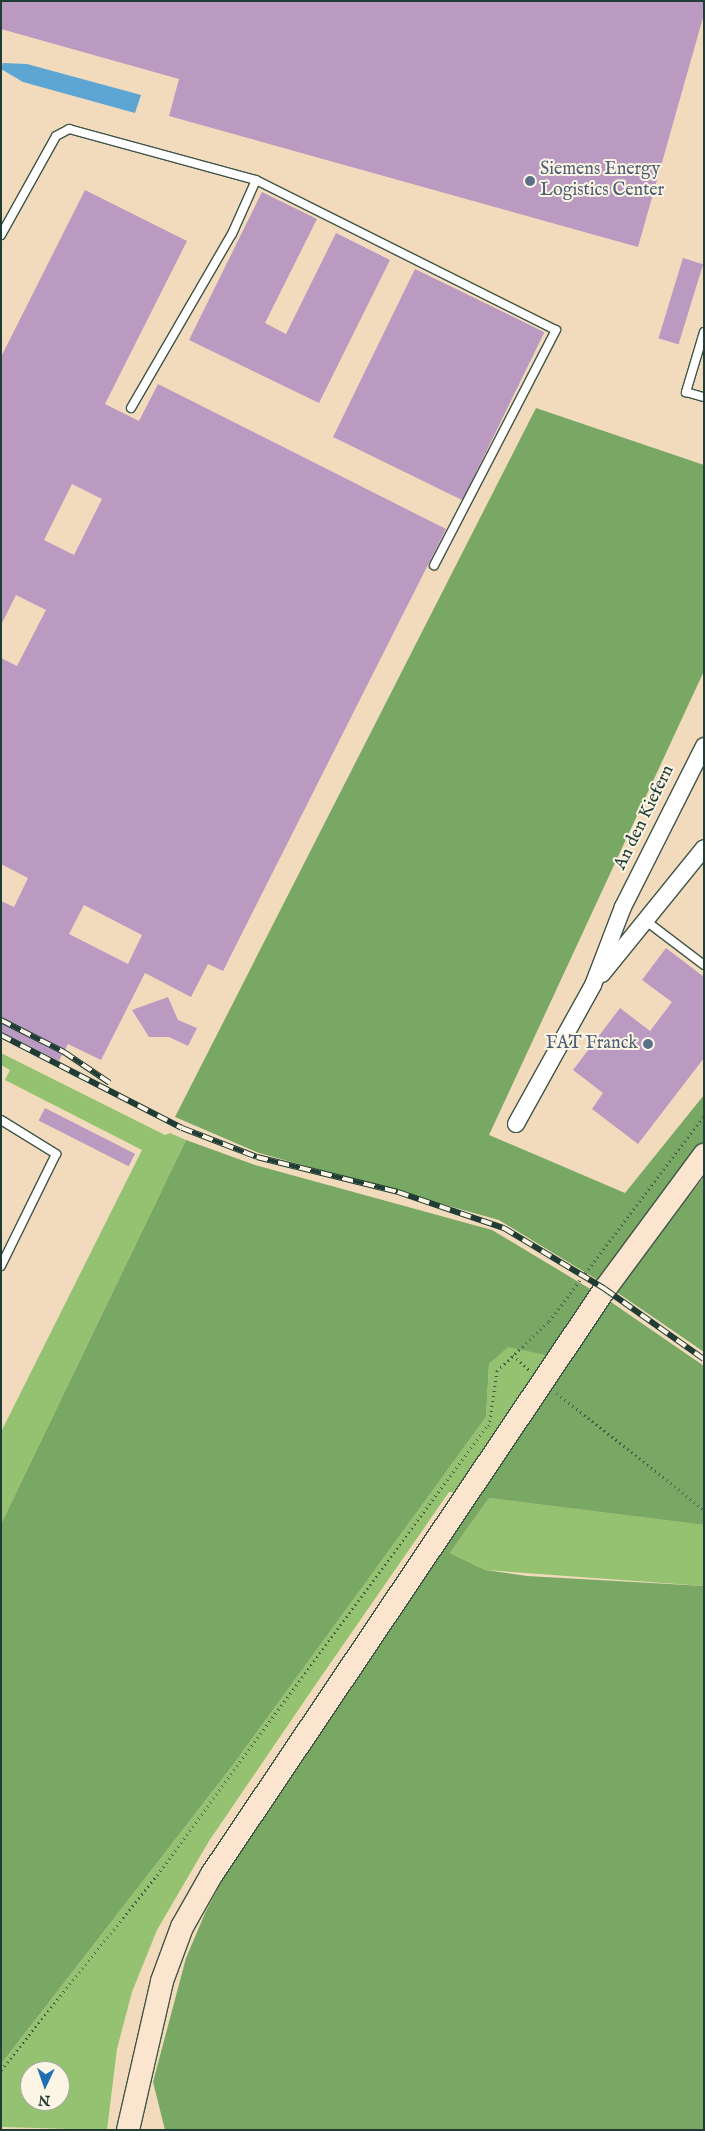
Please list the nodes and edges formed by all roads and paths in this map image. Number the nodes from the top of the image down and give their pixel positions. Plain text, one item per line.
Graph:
1 (256, 180) junction
2 (1, 235) edge
3 (704, 332) edge
4 (704, 397) edge
5 (130, 408) dead end
6 (434, 565) dead end
7 (704, 746) edge
8 (704, 848) edge
9 (623, 908) junction
10 (646, 921) junction
11 (704, 965) edge
12 (593, 985) junction
13 (704, 1115) edge
14 (1, 1120) edge
15 (516, 1124) dead end
16 (704, 1155) edge
17 (4, 1251) edge
18 (1, 1266) edge
19 (513, 1355) junction
20 (544, 1382) junction
21 (704, 1510) edge
22 (1, 2070) edge
23 (128, 2130) edge

1 - 2 lane
1 - 5 lane
1 - 6 lane
3 - 4 lane
7 - 9 street, An den Kiefern
8 - 10 street, An den Kiefern
9 - 10 street
9 - 12 street, An den Kiefern
10 - 11 lane
10 - 12 street, An den Kiefern
12 - 15 street, An den Kiefern
13 - 19 path
14 - 17 lane
16 - 20 main road
17 - 18 lane
19 - 20 path
19 - 22 path
20 - 21 path
20 - 23 main road

